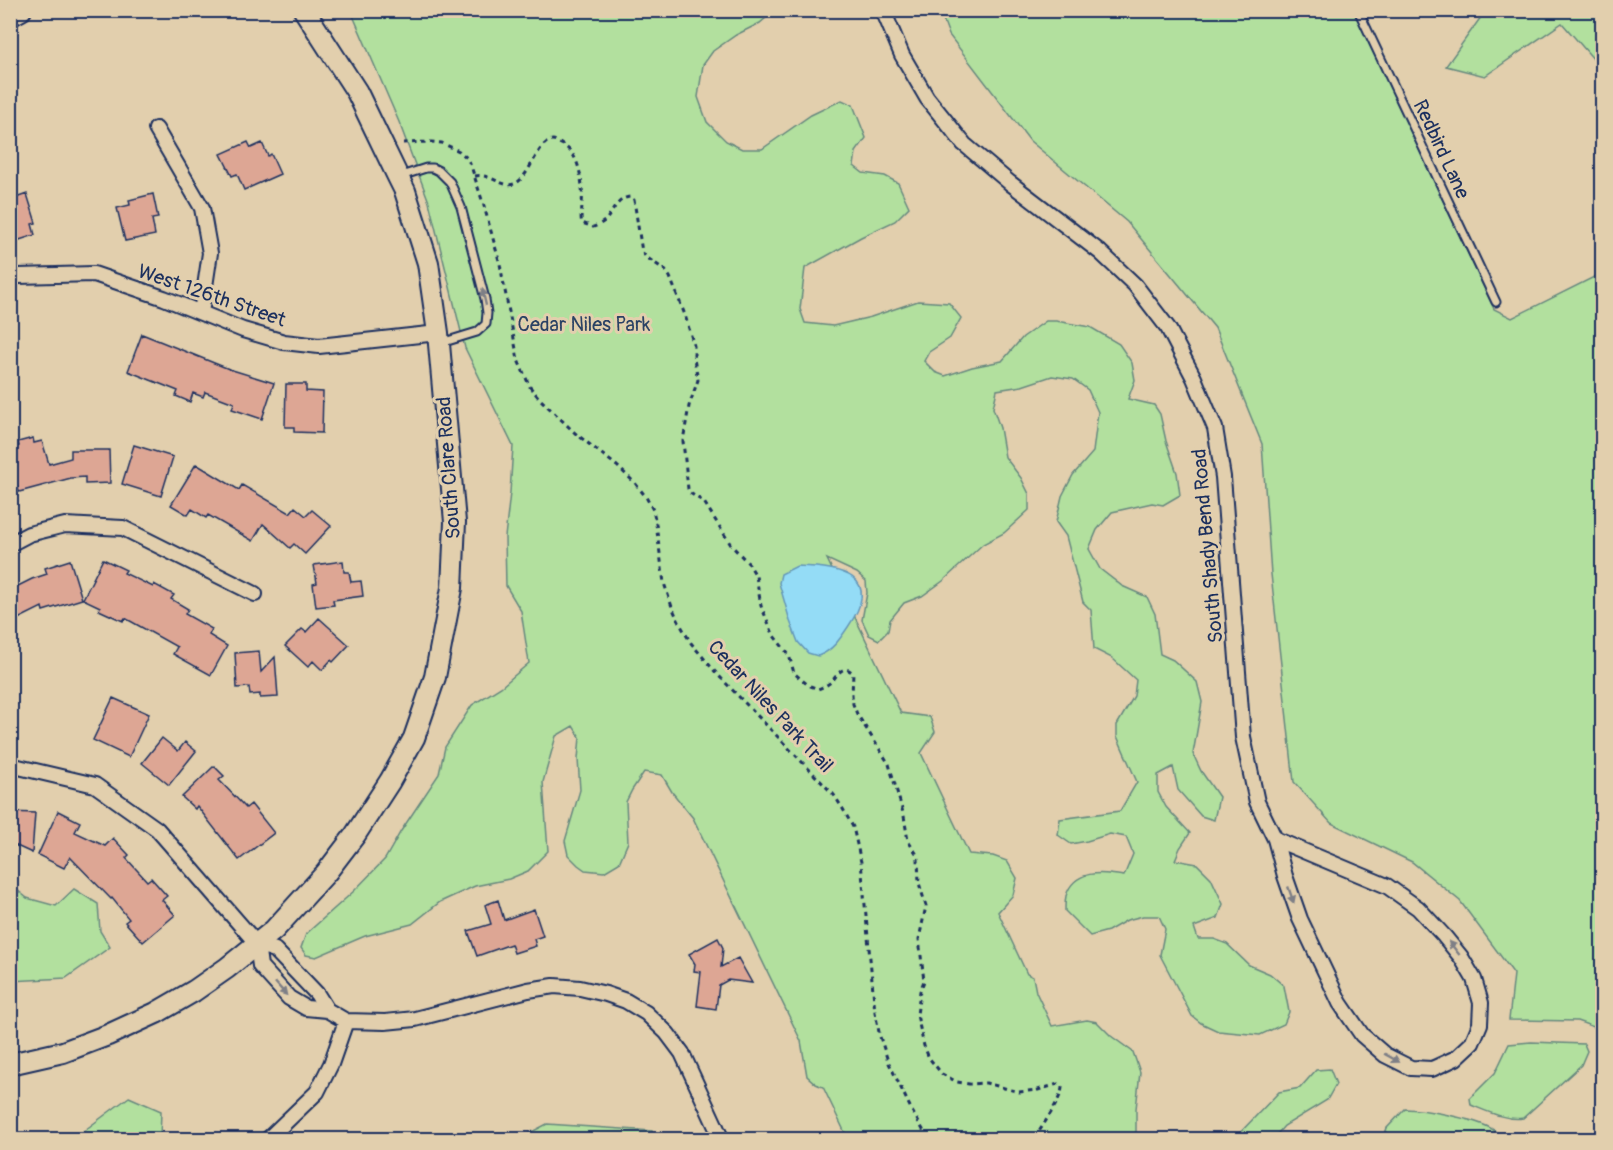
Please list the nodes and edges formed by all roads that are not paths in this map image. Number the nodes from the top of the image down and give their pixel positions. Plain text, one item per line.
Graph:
1 (21, 10) edge
2 (304, 10) edge
3 (883, 10) edge
4 (1358, 10) edge
5 (10, 16) edge
6 (156, 129) dead end
7 (398, 177) junction
8 (10, 279) edge
9 (1496, 302) dead end
10 (201, 313) junction
11 (438, 338) junction
12 (10, 544) edge
13 (255, 594) dead end
14 (10, 765) edge
15 (1275, 839) junction
16 (257, 944) junction
17 (327, 1010) junction
18 (346, 1021) junction
19 (10, 1064) edge
20 (267, 1140) edge
21 (722, 1140) edge

1 - 5 street
2 - 7 street, South Clare Road
3 - 15 street, South Shady Bend Road
4 - 9 lane, Redbird Lane
6 - 10 street
7 - 11 street, South Clare Road
11 -> 7 lane
8 - 10 street, West 126th Street
10 - 11 street, West 126th Street
11 - 16 street, South Clare Road
12 - 13 street
14 - 16 street
15 -> 15 street, South Shady Bend Road
16 - 17 street
16 -> 17 street
16 - 19 street, South Clare Road
17 - 18 street
18 - 20 street
18 - 21 street

